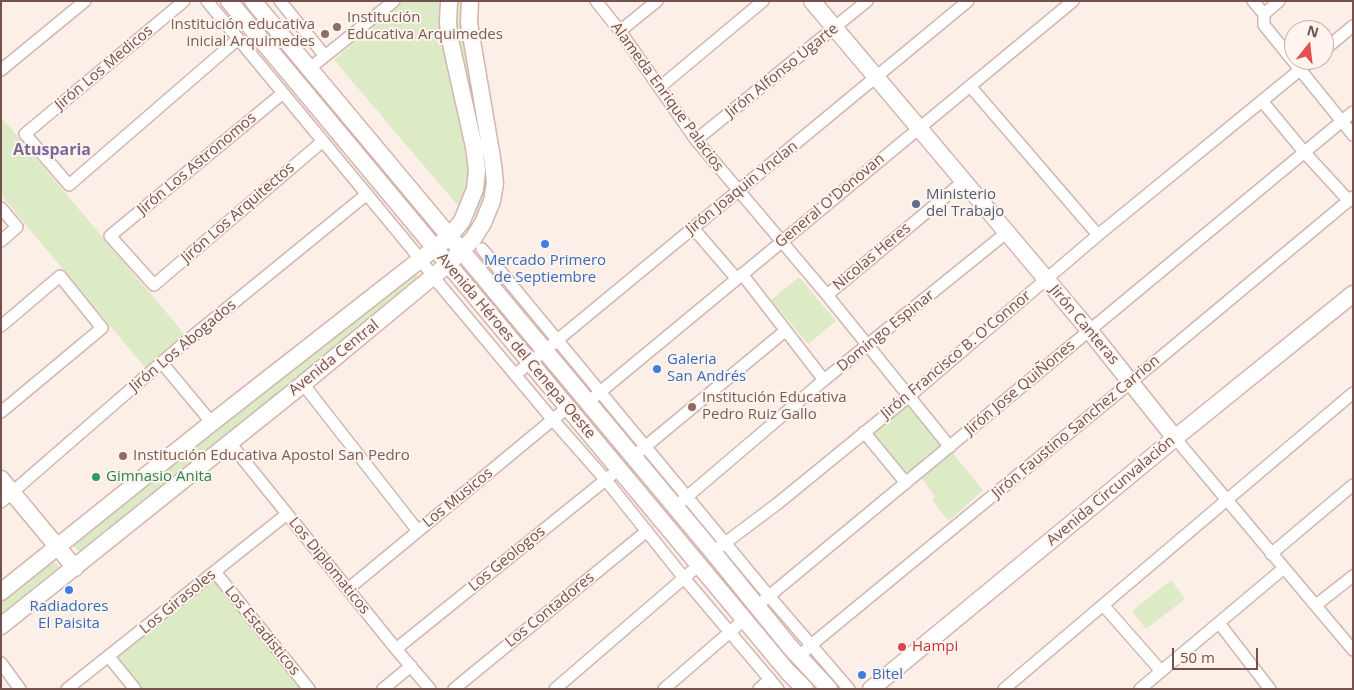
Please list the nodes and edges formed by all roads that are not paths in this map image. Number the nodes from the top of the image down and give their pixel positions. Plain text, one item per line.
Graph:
1 (84, 1) edge
2 (184, 1) edge
3 (207, 1) edge
4 (229, 1) edge
5 (253, 1) edge
6 (394, 1) edge
7 (450, 1) edge
8 (470, 1) edge
9 (596, 1) edge
10 (657, 1) edge
11 (763, 1) edge
12 (812, 1) edge
13 (867, 1) edge
14 (968, 1) edge
15 (1073, 1) edge
16 (1253, 1) edge
17 (1279, 1) edge
18 (284, 3) edge
19 (1264, 14) junction
20 (268, 19) junction
21 (1353, 26) edge
22 (835, 28) junction
23 (620, 31) junction
24 (238, 39) junction
25 (1334, 42) edge
26 (1284, 50) edge
27 (325, 56) junction
28 (310, 68) junction
29 (1, 70) edge
30 (1300, 70) joint
31 (876, 78) junction
32 (970, 86) junction
33 (660, 87) junction
34 (283, 92) junction
35 (1262, 102) junction
36 (1353, 112) edge
37 (1341, 122) junction
38 (919, 128) junction
39 (1353, 135) edge
40 (696, 140) junction
41 (322, 141) junction
42 (1305, 153) junction
43 (964, 181) junction
44 (738, 191) junction
45 (367, 194) junction
46 (1351, 199) edge
47 (1, 208) edge
48 (693, 228) junction
49 (1006, 233) junction
50 (1098, 235) junction
51 (449, 237) junction
52 (1, 240) edge
53 (781, 241) junction
54 (435, 248) junction
55 (482, 249) dead end
56 (461, 252) junction
57 (421, 259) junction
58 (448, 264) junction
59 (433, 276) junction
60 (739, 276) junction
61 (1046, 279) junction
62 (154, 285) joint
63 (1353, 294) edge
64 (827, 295) junction
65 (1, 326) edge
66 (1088, 330) junction
67 (785, 331) junction
68 (558, 340) junction
69 (868, 346) junction
70 (544, 351) junction
71 (530, 362) junction
72 (162, 363) junction
73 (515, 374) junction
74 (824, 380) junction
75 (1131, 382) junction
76 (303, 384) junction
77 (600, 392) junction
78 (1353, 393) edge
79 (908, 397) junction
80 (588, 402) junction
81 (568, 408) junction
82 (1, 412) edge
83 (553, 420) junction
84 (212, 423) junction
85 (864, 432) junction
86 (1175, 438) junction
87 (230, 443) junction
88 (646, 446) junction
89 (950, 447) junction
90 (632, 457) junction
91 (619, 469) junction
92 (1, 479) edge
93 (605, 479) junction
94 (906, 483) junction
95 (1353, 485) edge
96 (688, 496) junction
97 (7, 498) edge
98 (1227, 500) junction
99 (675, 507) junction
100 (287, 514) junction
101 (418, 531) junction
102 (647, 531) junction
103 (58, 547) junction
104 (720, 548) junction
105 (1272, 554) junction
106 (700, 565) junction
107 (75, 568) junction
108 (1284, 568) junction
109 (215, 572) junction
110 (1353, 576) edge
111 (684, 578) junction
112 (348, 589) junction
113 (1, 592) edge
114 (763, 601) junction
115 (1103, 605) junction
116 (1316, 605) junction
117 (744, 619) junction
118 (1219, 623) junction
119 (1, 626) edge
120 (730, 631) junction
121 (811, 645) junction
122 (396, 649) junction
123 (1353, 650) edge
124 (109, 657) junction
125 (799, 657) junction
126 (1, 663) edge
127 (411, 666) junction
128 (1161, 671) junction
129 (770, 679) junction
130 (20, 689) edge
131 (68, 689) edge
132 (135, 689) edge
133 (308, 689) edge
134 (383, 689) edge
135 (430, 689) edge
136 (454, 689) edge
137 (555, 689) edge
138 (664, 689) edge
139 (759, 689) edge
140 (778, 689) edge
141 (805, 689) edge
142 (829, 689) edge
143 (849, 689) edge
144 (871, 689) edge
145 (1004, 689) edge
146 (1140, 689) edge
147 (1270, 689) edge

1 - 29 street
2 - 24 street, Jirón Los Medicos
3 - 24 street
4 - 54 main road, Avenida Héroes del Cenepa Oeste
5 - 20 main road, Avenida Héroes del Cenepa Oeste
6 - 27 street
7 - 51 main road, Avenida Central
8 - 56 main road, Avenida Central
9 - 23 street, Alameda Enrique Palacios
10 - 23 street
11 - 33 street
12 - 22 main road, Jirón Canteras
13 - 22 street, Jirón Alfonso Ugarte
14 - 31 street, Jirón Joaquin Ynclan
15 - 32 street, General O'Donovan
16 - 19 street
17 - 19 street
18 - 20 street
18 - 27 street
19 - 26 street
20 - 28 main road, Avenida Héroes del Cenepa Oeste
21 - 25 street
22 - 31 main road, Jirón Canteras
22 - 40 street, Jirón Alfonso Ugarte
23 - 33 street, Alameda Enrique Palacios
24 - 34 street
27 - 28 street
28 - 51 main road, Avenida Héroes del Cenepa Oeste
30 - 35 street, Jirón Francisco B. O'Connor
30 - 37 street
31 - 38 main road, Jirón Canteras
31 - 44 street, Jirón Joaquin Ynclan
32 - 38 street, General O'Donovan
32 - 50 street
33 - 40 street, Alameda Enrique Palacios
34 - 41 street
34 - 62 street, Jirón Los Astronomos
35 - 42 street
35 - 50 street, Jirón Francisco B. O'Connor
36 - 37 street, Jirón Jose QuiÑones
37 - 39 street
37 - 42 street, Jirón Jose QuiÑones
38 - 43 main road, Jirón Canteras
38 - 53 street, General O'Donovan
40 - 44 street, Alameda Enrique Palacios
41 - 45 street
41 - 62 street, Jirón Los Arquitectos
42 - 46 street
42 - 66 street, Jirón Jose QuiÑones
43 - 49 main road, Jirón Canteras
43 - 64 street, Nicolas Heres
44 - 48 street, Jirón Joaquin Ynclan
44 - 53 street, Alameda Enrique Palacios
45 - 57 street
45 - 72 street, Jirón Los Abogados
46 - 75 street, Jirón Faustino Sanchez Carrion
47 - 52 street
48 - 60 street
48 - 68 street, Jirón Joaquin Ynclan
49 - 61 main road, Jirón Canteras
49 - 69 street, Domingo Espinar
50 - 61 street, Jirón Francisco B. O'Connor
51 - 54 main road, Avenida Central
51 - 56 main road, Avenida Héroes del Cenepa Oeste
53 - 60 street, General O'Donovan
53 - 64 street, Alameda Enrique Palacios
54 - 57 main road, Avenida Central
54 - 58 main road, Avenida Héroes del Cenepa Oeste
55 - 68 street
56 - 58 main road, Avenida Central
56 - 70 main road, Avenida Héroes del Cenepa Oeste
57 - 59 street
57 - 84 main road, Avenida Central
58 - 59 main road, Avenida Central
58 - 71 main road, Avenida Héroes del Cenepa Oeste
59 - 73 street
59 - 76 main road, Avenida Central
60 - 67 street
60 - 77 street, General O'Donovan
61 - 66 main road, Jirón Canteras
61 - 79 street, Jirón Francisco B. O'Connor
63 - 86 main road, Avenida Circunvalación
64 - 69 street, Alameda Enrique Palacios
65 - 82 street
66 - 75 main road, Jirón Canteras
66 - 89 street, Jirón Jose QuiÑones
67 - 74 street
67 - 88 street
68 - 70 street, Jirón Joaquin Ynclan
68 - 77 street
69 - 74 street, Domingo Espinar
69 - 79 street, Alameda Enrique Palacios
70 - 71 street, Jirón Joaquin Ynclan
70 - 80 main road, Avenida Héroes del Cenepa Oeste
71 - 73 street, Jirón Joaquin Ynclan
71 - 81 main road, Avenida Héroes del Cenepa Oeste
72 - 84 street
72 - 97 street, Jirón Los Abogados
73 - 83 street
74 - 96 street, Domingo Espinar
75 - 86 main road, Jirón Canteras
75 - 121 street, Jirón Faustino Sanchez Carrion
76 - 87 main road, Avenida Central
76 - 101 street
77 - 80 street, General O'Donovan
77 - 88 street
78 - 98 street
79 - 85 street, Jirón Francisco B. O'Connor
79 - 89 street, Alameda Enrique Palacios
80 - 90 main road, Avenida Héroes del Cenepa Oeste
81 - 83 street, Los Musicos
81 - 91 main road, Avenida Héroes del Cenepa Oeste
83 - 93 street
83 - 101 street, Los Musicos
84 - 103 main road, Avenida Central
85 - 94 street
85 - 104 street, Jirón Francisco B. O'Connor
86 - 98 street, Jirón Canteras
86 - 144 main road, Avenida Circunvalación
87 - 100 street, Los Diplomaticos
87 - 107 main road, Avenida Central
88 - 90 street
88 - 96 street
89 - 94 street, Jirón Jose QuiÑones
90 - 99 main road, Avenida Héroes del Cenepa Oeste
91 - 93 street, Los Geologos
91 - 106 main road, Avenida Héroes del Cenepa Oeste
92 - 97 main road
93 - 102 street
93 - 122 street, Los Geologos
94 - 114 street, Jirón Jose QuiÑones
95 - 105 street
96 - 99 street, Domingo Espinar
96 - 104 street
97 - 103 main road
98 - 105 street, Jirón Canteras
98 - 115 street
99 - 104 main road, Avenida Héroes del Cenepa Oeste
100 - 109 street, Los Girasoles
100 - 112 street, Los Diplomaticos
101 - 112 street, Los Musicos
102 - 111 street
102 - 136 street, Los Contadores
103 - 107 main road
103 - 113 main road, Avenida Central
104 - 114 main road, Avenida Héroes del Cenepa Oeste
105 - 108 street, Jirón Canteras
106 - 111 street
106 - 117 main road, Avenida Héroes del Cenepa Oeste
107 - 119 main road, Avenida Central
108 - 116 street, Jirón Canteras
108 - 118 street
109 - 124 street, Los Girasoles
109 - 133 street, Los Estadisticos
110 - 116 street
111 - 120 street
111 - 137 street
112 - 122 street, Los Diplomaticos
114 - 121 street
114 - 125 main road, Avenida Héroes del Cenepa Oeste
115 - 128 street
115 - 145 street
116 - 123 street, Jirón Canteras
117 - 120 street
117 - 141 main road, Avenida Héroes del Cenepa Oeste
118 - 128 street
118 - 147 street
120 - 129 street
120 - 138 street
121 - 125 street, Jirón Faustino Sanchez Carrion
121 - 143 street
122 - 127 street, Los Diplomaticos
124 - 131 street, Los Girasoles
124 - 132 street
125 - 142 main road, Avenida Héroes del Cenepa Oeste
126 - 130 street
127 - 134 street
127 - 135 street, Los Diplomaticos
128 - 146 street
129 - 139 street
129 - 140 street

